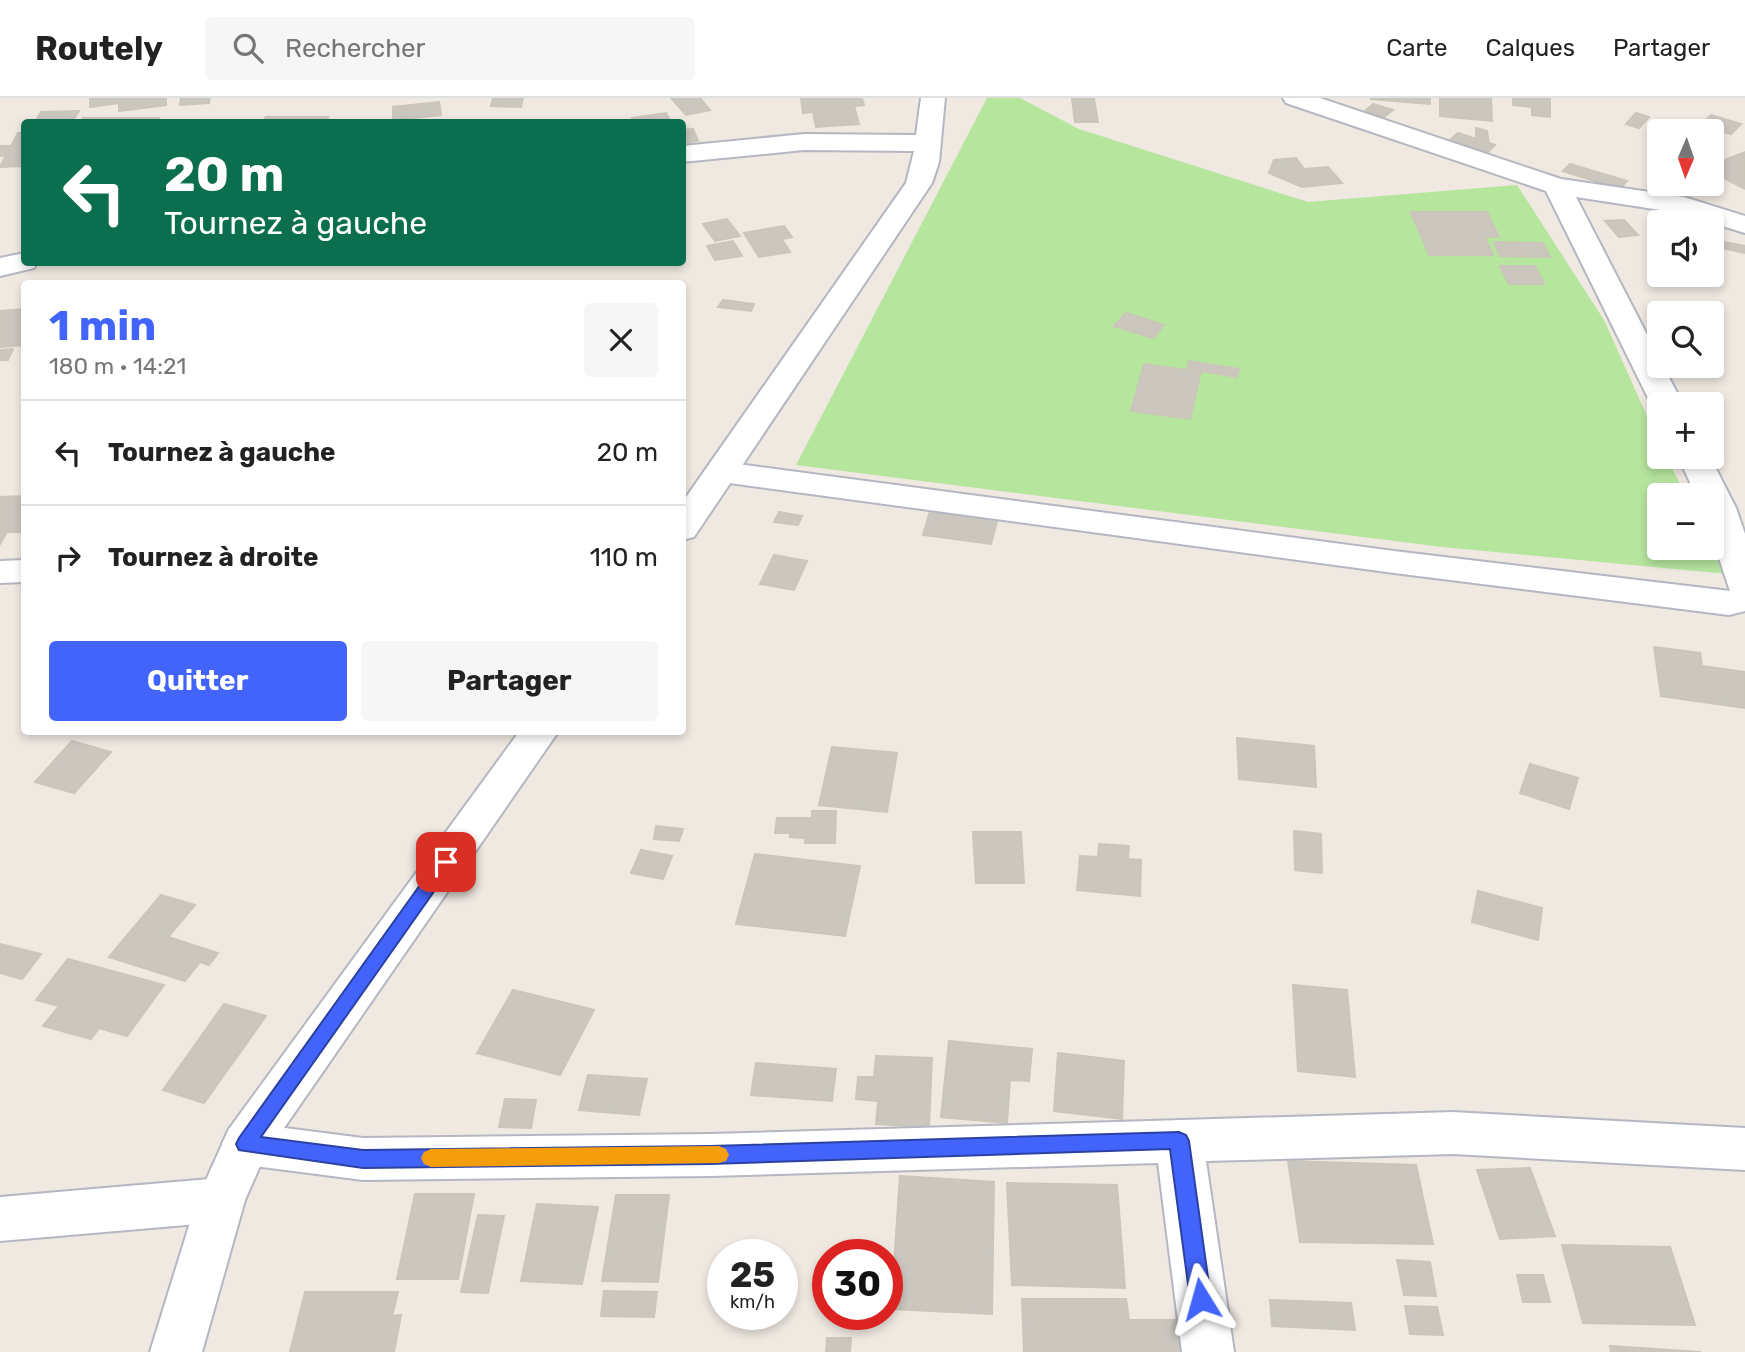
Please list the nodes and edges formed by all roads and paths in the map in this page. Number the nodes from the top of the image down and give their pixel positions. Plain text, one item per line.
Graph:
1 (933, 98) edge
2 (1295, 98) edge
3 (929, 144) junction
4 (686, 153) edge
5 (1557, 186) junction
6 (1745, 225) edge
7 (21, 263) edge
8 (0, 267) edge
9 (1661, 392) edge
10 (1700, 469) edge
11 (722, 472) junction
12 (686, 523) edge
13 (21, 571) edge
14 (0, 572) edge
15 (1745, 585) edge
16 (1745, 599) edge
17 (537, 735) edge
18 (1179, 1141) junction
19 (246, 1144) junction
20 (1745, 1149) edge
21 (221, 1200) junction
22 (0, 1219) edge
23 (176, 1352) edge
24 (1208, 1352) edge

1 - 3 street
2 - 5 street
3 - 4 street
3 - 11 street
5 - 6 street
5 - 9 street
7 - 8 street
10 - 15 street
11 - 12 street
11 - 16 street
13 - 14 street
17 - 19 street
18 - 19 street
18 - 20 street
18 - 24 street
19 - 21 street
21 - 22 street
21 - 23 street

